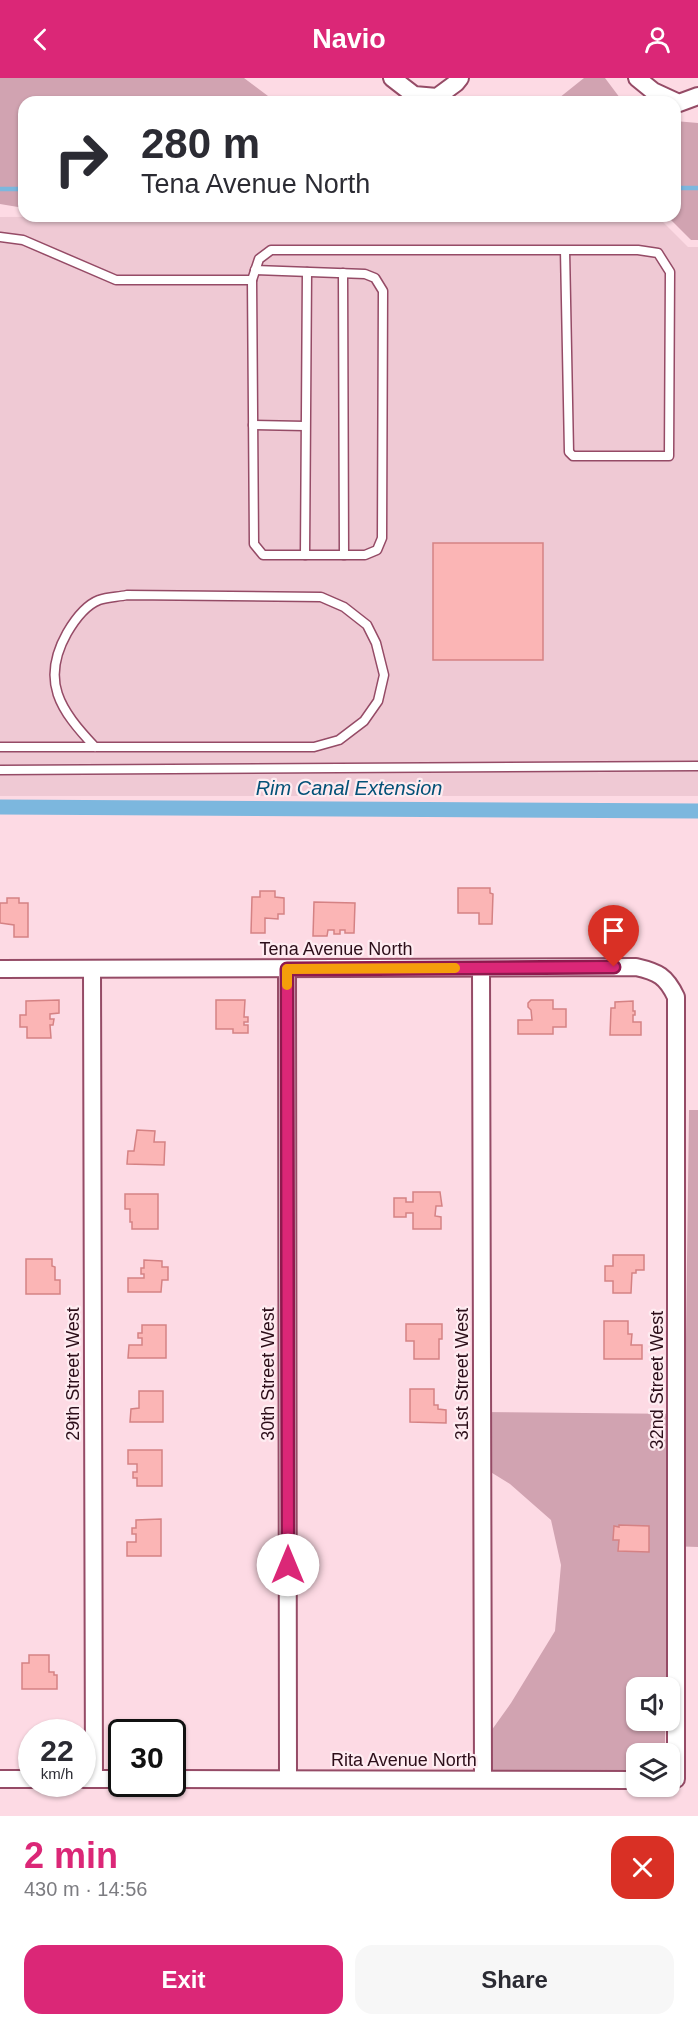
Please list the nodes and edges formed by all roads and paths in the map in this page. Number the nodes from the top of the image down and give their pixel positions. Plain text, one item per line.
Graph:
1 (392, 78) edge
2 (460, 78) edge
3 (637, 78) edge
4 (426, 96) edge
5 (438, 96) edge
6 (664, 96) edge
7 (698, 96) edge
8 (681, 102) edge
9 (0, 237) edge
10 (566, 250) junction
11 (255, 270) junction
12 (306, 272) junction
13 (343, 273) junction
14 (252, 280) junction
15 (253, 425) junction
16 (306, 426) junction
17 (305, 555) junction
18 (344, 555) junction
19 (0, 747) edge
20 (94, 747) junction
21 (698, 766) edge
22 (0, 770) edge
23 (481, 968) junction
24 (0, 969) edge
25 (92, 969) junction
26 (287, 969) junction
27 (669, 982) joint
28 (88, 1719) edge
29 (673, 1743) edge
30 (0, 1779) edge
31 (18, 1779) edge
32 (186, 1779) edge
33 (288, 1779) junction
34 (483, 1779) junction
35 (626, 1780) edge

1 - 4 street
2 - 5 street
3 - 6 street
7 - 8 street
9 - 14 lane
10 - 10 lane
10 - 11 lane
11 - 12 lane
11 - 14 lane
12 - 13 lane
12 - 16 lane
13 - 18 lane
13 - 18 lane
14 - 15 lane
15 - 16 lane
15 - 17 lane
16 - 17 lane
17 - 18 lane
19 - 20 lane
20 - 20 lane
21 - 22 lane
23 - 26 street, Tena Avenue North
23 - 27 street, Tena Avenue North
23 - 34 street, 31st Street West
24 - 25 street, Tena Avenue North
25 - 26 street, Tena Avenue North
25 - 28 street, 29th Street West
26 - 33 street, 30th Street West
27 - 29 street, 32nd Street West
30 - 31 street
32 - 33 street, Rita Avenue North
33 - 34 street, Rita Avenue North
34 - 35 street, Rita Avenue North

